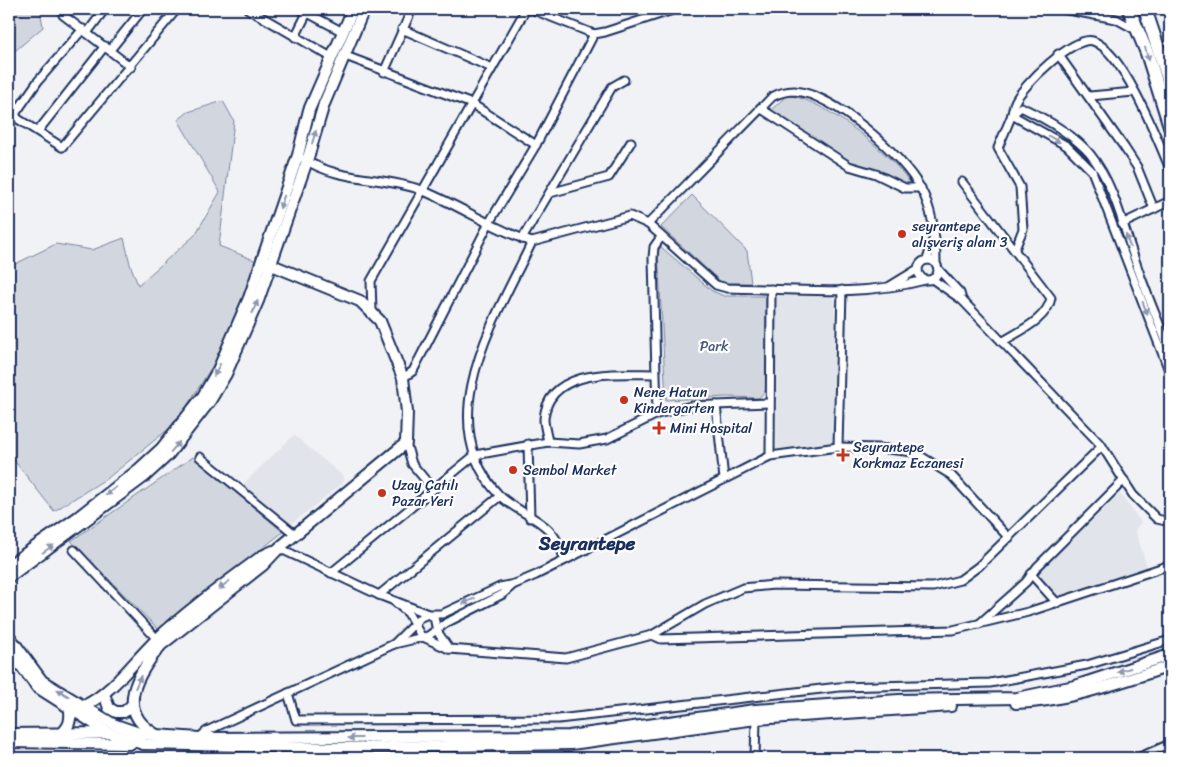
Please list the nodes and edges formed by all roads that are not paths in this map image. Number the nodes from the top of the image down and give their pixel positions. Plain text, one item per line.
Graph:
1 (67, 9) edge
2 (105, 9) edge
3 (143, 9) edge
4 (177, 9) edge
5 (248, 9) edge
6 (300, 9) edge
7 (353, 9) edge
8 (364, 9) edge
9 (412, 9) edge
10 (526, 9) edge
11 (531, 9) edge
12 (676, 9) edge
13 (1062, 9) edge
14 (1105, 9) edge
15 (1128, 9) edge
16 (1145, 9) edge
17 (1152, 9) edge
18 (308, 11) edge
19 (1095, 15) junction
20 (402, 29) junction
21 (85, 31) junction
22 (343, 32) junction
23 (1139, 33) junction
24 (594, 34) junction
25 (295, 37) junction
26 (1156, 40) junction
27 (108, 48) junction
28 (343, 54) junction
29 (1058, 54) junction
30 (331, 57) junction
31 (130, 67) junction
32 (492, 68) junction
33 (384, 72) junction
34 (624, 80) dead end
35 (1170, 84) edge
36 (1134, 92) junction
37 (1090, 96) junction
38 (472, 104) junction
39 (760, 108) junction
40 (1012, 115) junction
41 (1170, 126) edge
42 (38, 130) junction
43 (631, 142) dead end
44 (536, 145) junction
45 (303, 158) junction
46 (1170, 170) edge
47 (962, 182) dead end
48 (921, 188) junction
49 (422, 191) junction
50 (550, 193) junction
51 (1170, 201) edge
52 (1154, 209) junction
53 (489, 223) junction
54 (648, 224) junction
55 (1122, 224) junction
56 (934, 235) junction
57 (661, 237) junction
58 (522, 239) junction
59 (532, 242) junction
60 (1016, 250) junction
61 (927, 260) junction
62 (265, 266) junction
63 (937, 266) junction
64 (918, 269) junction
65 (928, 279) junction
66 (890, 286) junction
67 (771, 289) junction
68 (842, 290) junction
69 (962, 300) junction
70 (372, 311) junction
71 (1002, 342) junction
72 (1170, 352) edge
73 (1170, 373) edge
74 (655, 374) junction
75 (403, 378) junction
76 (769, 403) junction
77 (716, 405) junction
78 (657, 414) junction
79 (548, 442) junction
80 (406, 443) junction
81 (528, 444) junction
82 (1102, 446) junction
83 (838, 448) junction
84 (475, 455) junction
85 (770, 456) junction
86 (200, 457) dead end
87 (724, 478) junction
88 (1124, 480) junction
89 (433, 489) junction
90 (500, 496) junction
91 (530, 518) junction
92 (1170, 522) edge
93 (296, 535) junction
94 (1009, 538) junction
95 (278, 548) junction
96 (74, 550) dead end
97 (24, 555) junction
98 (9, 560) edge
99 (566, 560) junction
100 (9, 565) edge
101 (1170, 565) edge
102 (20, 570) junction
103 (331, 573) junction
104 (1031, 574) junction
105 (9, 577) edge
106 (515, 584) junction
107 (9, 587) edge
108 (379, 596) junction
109 (395, 602) junction
110 (1057, 602) junction
111 (428, 614) junction
112 (415, 624) junction
113 (977, 626) junction
114 (437, 630) junction
115 (652, 635) junction
116 (9, 636) edge
117 (421, 636) junction
118 (157, 639) junction
119 (1170, 640) edge
120 (394, 644) junction
121 (450, 649) junction
122 (9, 650) edge
123 (1170, 655) edge
124 (1170, 666) edge
125 (288, 693) junction
126 (104, 694) junction
127 (132, 705) junction
128 (84, 706) junction
129 (70, 710) junction
130 (756, 719) junction
131 (9, 734) edge
132 (109, 734) junction
133 (60, 735) junction
134 (158, 735) junction
135 (199, 738) junction
136 (142, 739) junction
137 (9, 742) edge
138 (755, 758) edge

1 - 21 street
2 - 21 street
3 - 27 street
4 - 31 street
5 - 25 street
6 - 18 street
7 - 22 street
8 - 28 street
9 - 20 street
10 - 32 street
11 - 24 street
12 - 24 street
13 - 19 street
14 - 19 street
15 - 23 highway
16 - 26 highway
17 - 26 highway
18 - 22 street
18 - 25 street
19 - 23 street
20 - 32 street
20 - 33 street
21 - 27 street
21 - 42 street
22 - 30 street
23 -> 41 highway
24 - 44 street
25 - 30 street
26 - 35 highway
27 - 31 street
27 - 42 street
28 - 33 street
45 -> 28 street
29 - 36 street
29 - 37 street
29 - 40 street
30 - 45 street
31 - 42 street
32 - 38 street
33 - 38 street
34 - 50 street
36 - 37 street
36 - 46 street
37 - 52 street
38 - 44 street
38 - 49 street
39 - 48 street
39 - 48 street
39 - 54 street
40 - 55 street
40 - 60 street
40 -> 73 street
43 - 50 street
44 - 53 street
45 - 49 street
45 - 62 street
47 - 60 street
48 - 56 street
49 - 53 street
49 - 70 street
50 - 58 street
51 - 52 street
52 - 55 street
53 - 58 street
53 - 75 street
54 - 57 street
54 - 59 street
72 -> 55 street
56 - 61 street
56 - 63 street
57 - 67 street
57 - 74 street
58 - 59 street
59 - 84 street
60 - 71 street
61 - 63 street
61 - 64 street
62 - 70 street
62 -> 97 street
102 -> 62 street
63 - 65 street
63 - 69 street
64 - 65 street
64 - 66 street
65 - 66 street
65 - 69 street
66 - 68 street
67 - 68 street
67 - 76 street
68 - 83 street
69 - 71 street
70 - 75 street
71 - 82 street
74 - 78 street
74 - 79 street
75 - 80 street
76 - 77 street
76 - 85 street
77 - 78 street
77 - 87 street
78 - 79 street
79 - 81 street
80 - 89 street
80 - 93 street
81 - 84 street
81 - 91 street
82 - 88 street
82 - 94 street
83 - 85 street
83 - 94 street
84 - 89 street
84 - 90 street
85 - 87 street
86 - 93 street
87 - 99 street
88 - 92 street
88 - 104 street
89 - 103 street
90 - 91 street
90 - 108 street
91 - 99 street
93 - 95 street
94 - 115 street
95 - 103 street
95 -> 118 street
127 -> 95 street
96 - 118 street
97 - 98 street
97 - 100 street
99 - 106 street
101 - 110 street
102 - 105 street
102 - 107 street
103 - 108 street
104 - 110 street
104 - 113 street
106 -> 111 street
106 - 114 street
108 - 109 street
109 - 111 street
109 - 112 street
110 - 113 street
111 - 112 street
111 - 114 street
112 - 117 street
112 - 120 street
113 - 115 street
114 - 117 street
114 - 121 street
115 - 121 street
128 -> 116 street
117 - 120 street
117 - 121 street
118 - 126 street
119 - 125 street
120 - 125 street
122 - 129 street
123 -> 135 street
124 - 130 street
125 - 135 street
126 - 127 street
126 - 128 street
127 - 134 street
128 - 136 street
129 - 132 street
129 - 133 street
130 - 136 street
130 - 138 street
131 - 133 street
132 - 133 street
132 - 136 street
134 - 135 street
134 - 136 street
136 - 137 street

